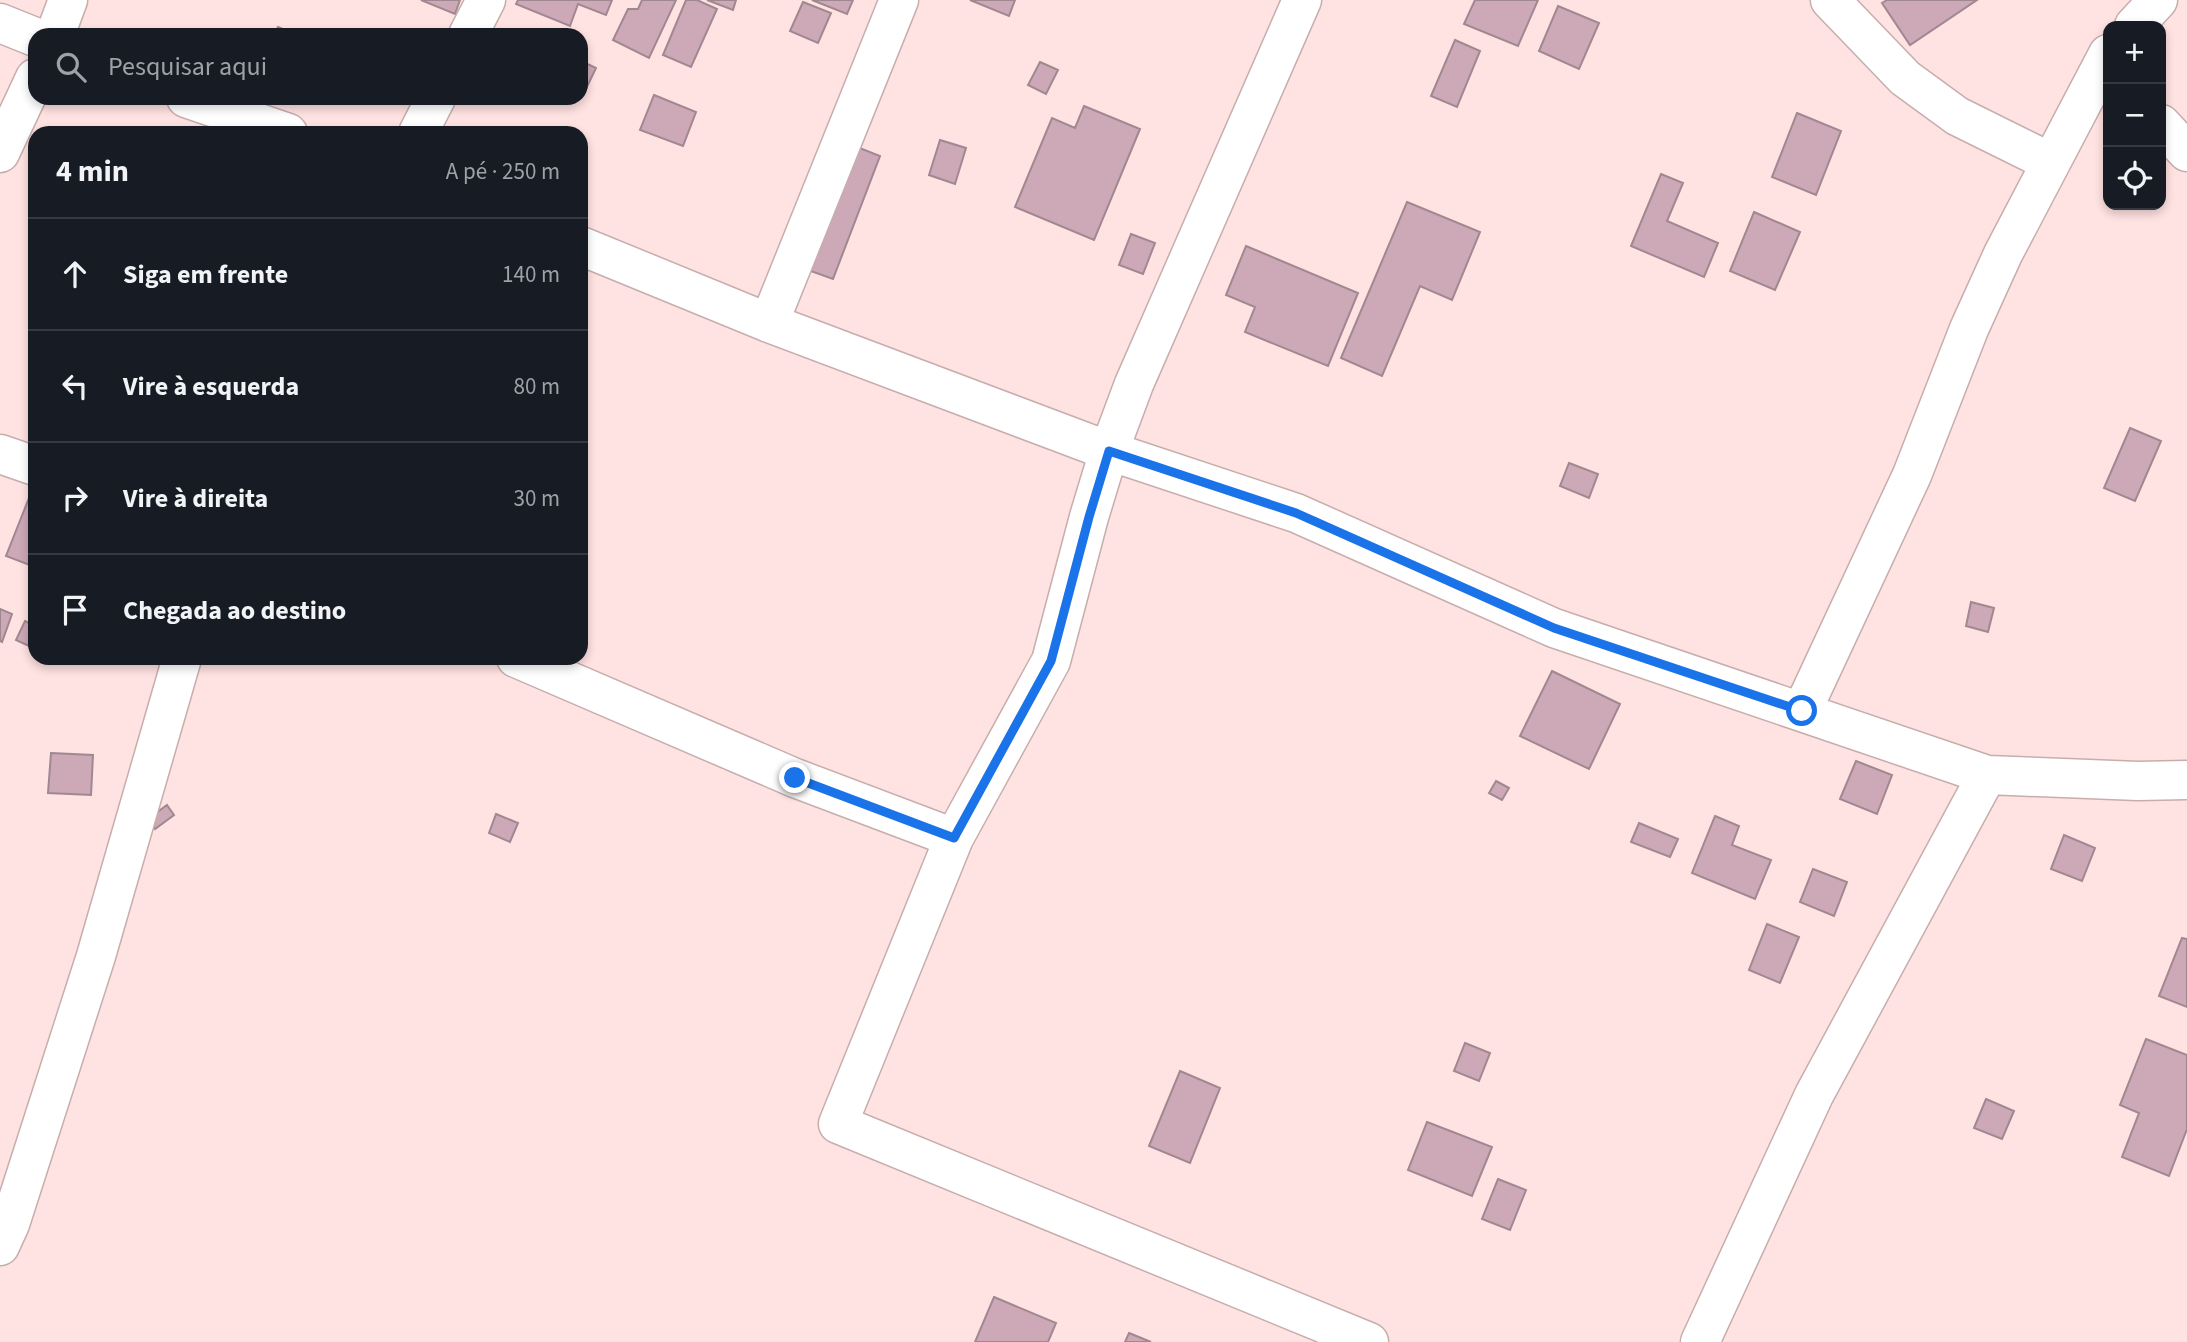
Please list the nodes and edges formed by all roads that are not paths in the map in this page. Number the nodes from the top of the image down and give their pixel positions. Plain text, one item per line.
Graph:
1 (68, 0) edge
2 (486, 0) edge
3 (899, 0) edge
4 (1302, 0) edge
5 (1830, 0) edge
6 (2158, 0) edge
7 (2139, 21) edge
8 (0, 23) edge
9 (58, 28) edge
10 (472, 28) edge
11 (28, 34) edge
12 (2103, 65) edge
13 (28, 93) edge
14 (206, 105) edge
15 (432, 105) edge
16 (268, 126) edge
17 (422, 126) edge
18 (2166, 129) edge
19 (2187, 152) edge
20 (0, 153) edge
21 (2050, 162) junction
22 (588, 249) edge
23 (769, 323) junction
24 (1109, 451) junction
25 (0, 454) edge
26 (28, 464) edge
27 (180, 665) edge
28 (532, 665) edge
29 (1802, 711) junction
30 (1987, 775) junction
31 (2187, 780) edge
32 (954, 838) junction
33 (0, 1246) edge
34 (1369, 1342) edge
35 (1700, 1342) edge

1 - 9 street
2 - 10 street
3 - 23 street
4 - 24 street
5 - 21 street
6 - 7 street
8 - 11 street
12 - 21 street
13 - 20 street
14 - 16 street
15 - 17 street
18 - 19 street
21 - 29 street
22 - 23 street
23 - 24 street
24 - 29 street
24 - 32 street
25 - 26 street
27 - 33 street
28 - 32 street
29 - 30 street
30 - 31 street
30 - 35 street
32 - 34 street

